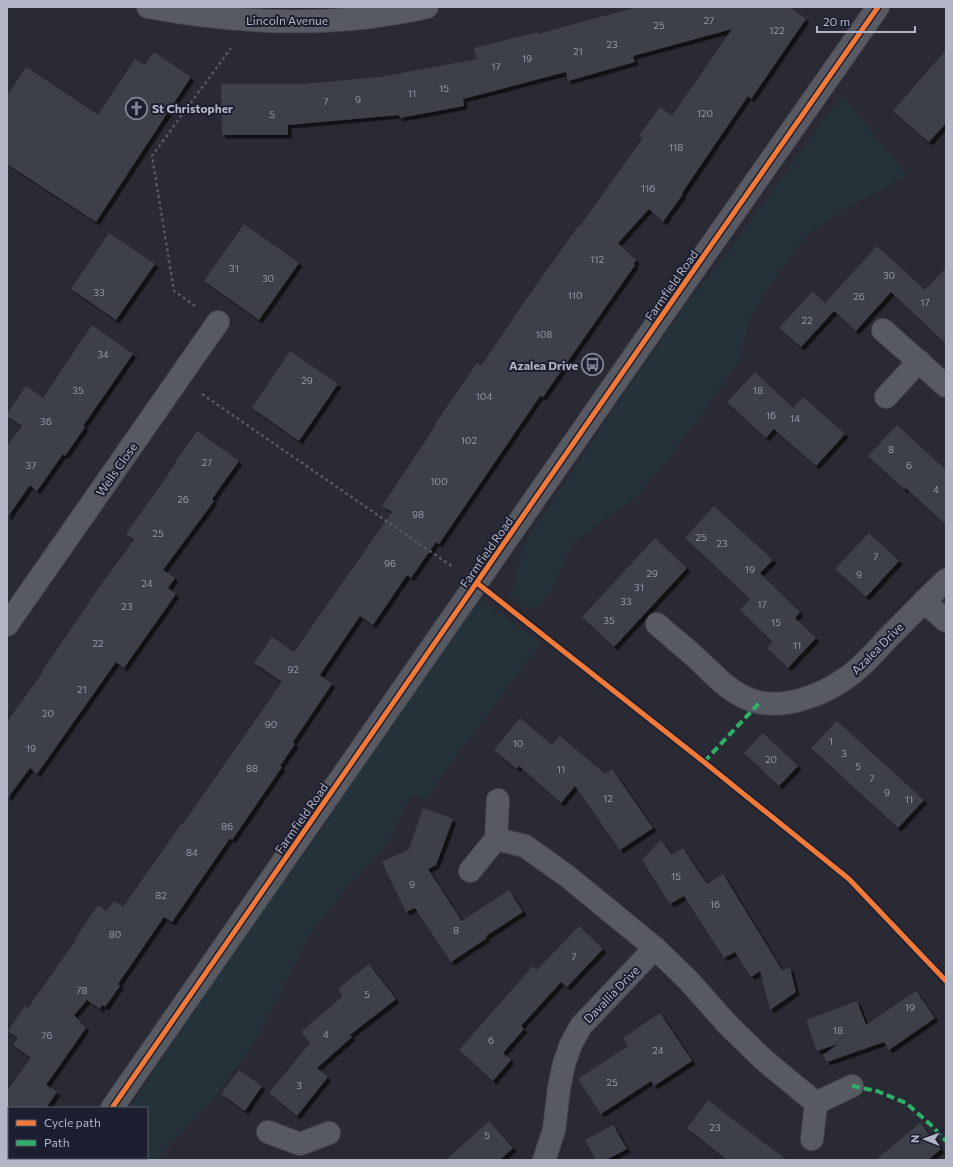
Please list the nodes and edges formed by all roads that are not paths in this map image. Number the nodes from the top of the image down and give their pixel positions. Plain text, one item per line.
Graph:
1 (148, 7) edge
2 (426, 7) edge
3 (878, 7) edge
4 (185, 10) edge
5 (218, 322) road end
6 (883, 330) dead end
7 (919, 361) junction
8 (946, 386) edge
9 (886, 397) dead end
10 (946, 580) edge
11 (924, 601) junction
12 (9, 617) edge
13 (946, 621) edge
14 (657, 624) dead end
15 (498, 800) dead end
16 (496, 839) junction
17 (470, 871) dead end
18 (655, 948) junction
19 (852, 1086) dead end
20 (816, 1103) junction
21 (113, 1107) edge
22 (268, 1132) dead end
23 (329, 1133) dead end
24 (812, 1139) dead end
25 (300, 1152) edge
26 (544, 1160) edge

1 - 4 street, Lincoln Avenue
2 - 4 street, Lincoln Avenue
3 - 21 street, Farmfield Road
5 - 12 street, Wells Close
6 - 7 street
7 - 8 street
7 - 9 street
10 - 11 street, Azalea Drive
11 - 13 street
11 - 14 street, Azalea Drive
15 - 16 street
16 - 17 street
16 - 18 street
18 - 20 street
18 - 26 street, Davallia Drive
19 - 20 street
20 - 24 street
22 - 25 street
23 - 25 street

